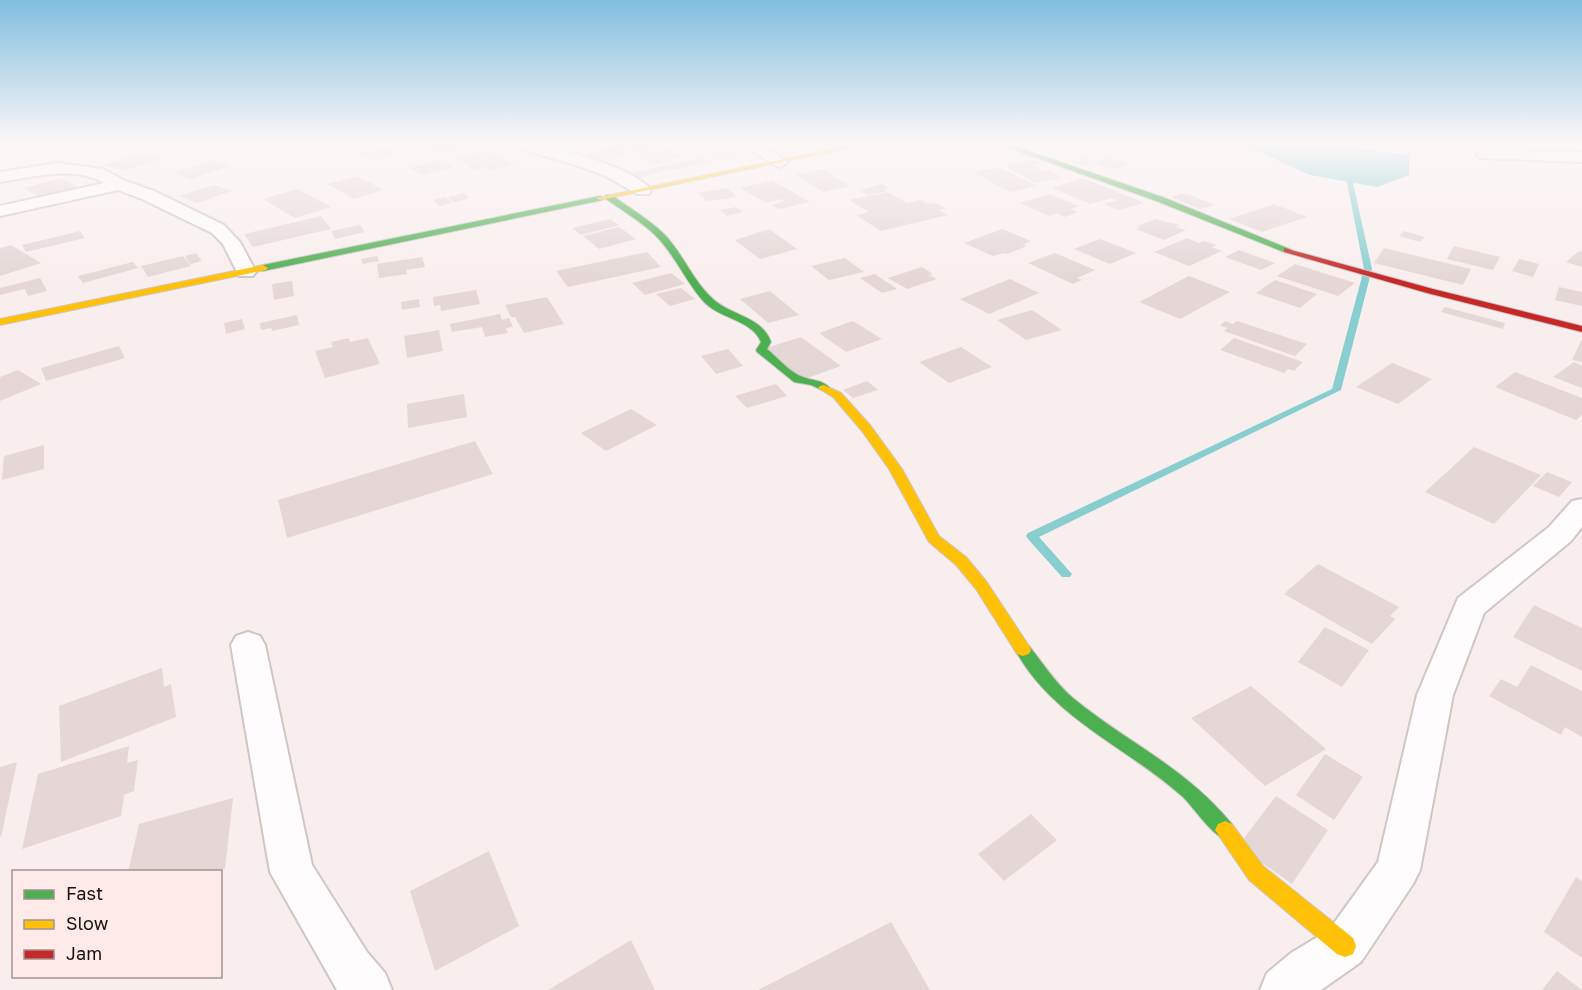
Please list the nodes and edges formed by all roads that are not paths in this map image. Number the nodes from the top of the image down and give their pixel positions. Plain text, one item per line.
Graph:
1 (104, 188) edge
2 (128, 188) edge
3 (640, 188) edge
4 (652, 188) edge
5 (1128, 188) edge
6 (643, 190) junction
7 (609, 197) junction
8 (0, 211) edge
9 (246, 272) junction
10 (0, 322) edge
11 (1582, 329) edge
12 (1582, 508) edge
13 (248, 645) dead end
14 (1345, 946) junction
15 (368, 990) edge
16 (1284, 990) edge

1 - 8 street
2 - 9 street
3 - 6 street
4 - 6 street
5 - 11 street
6 - 7 street
7 - 9 street
7 - 14 street
9 - 10 street
12 - 14 street
13 - 15 street
14 - 16 street

